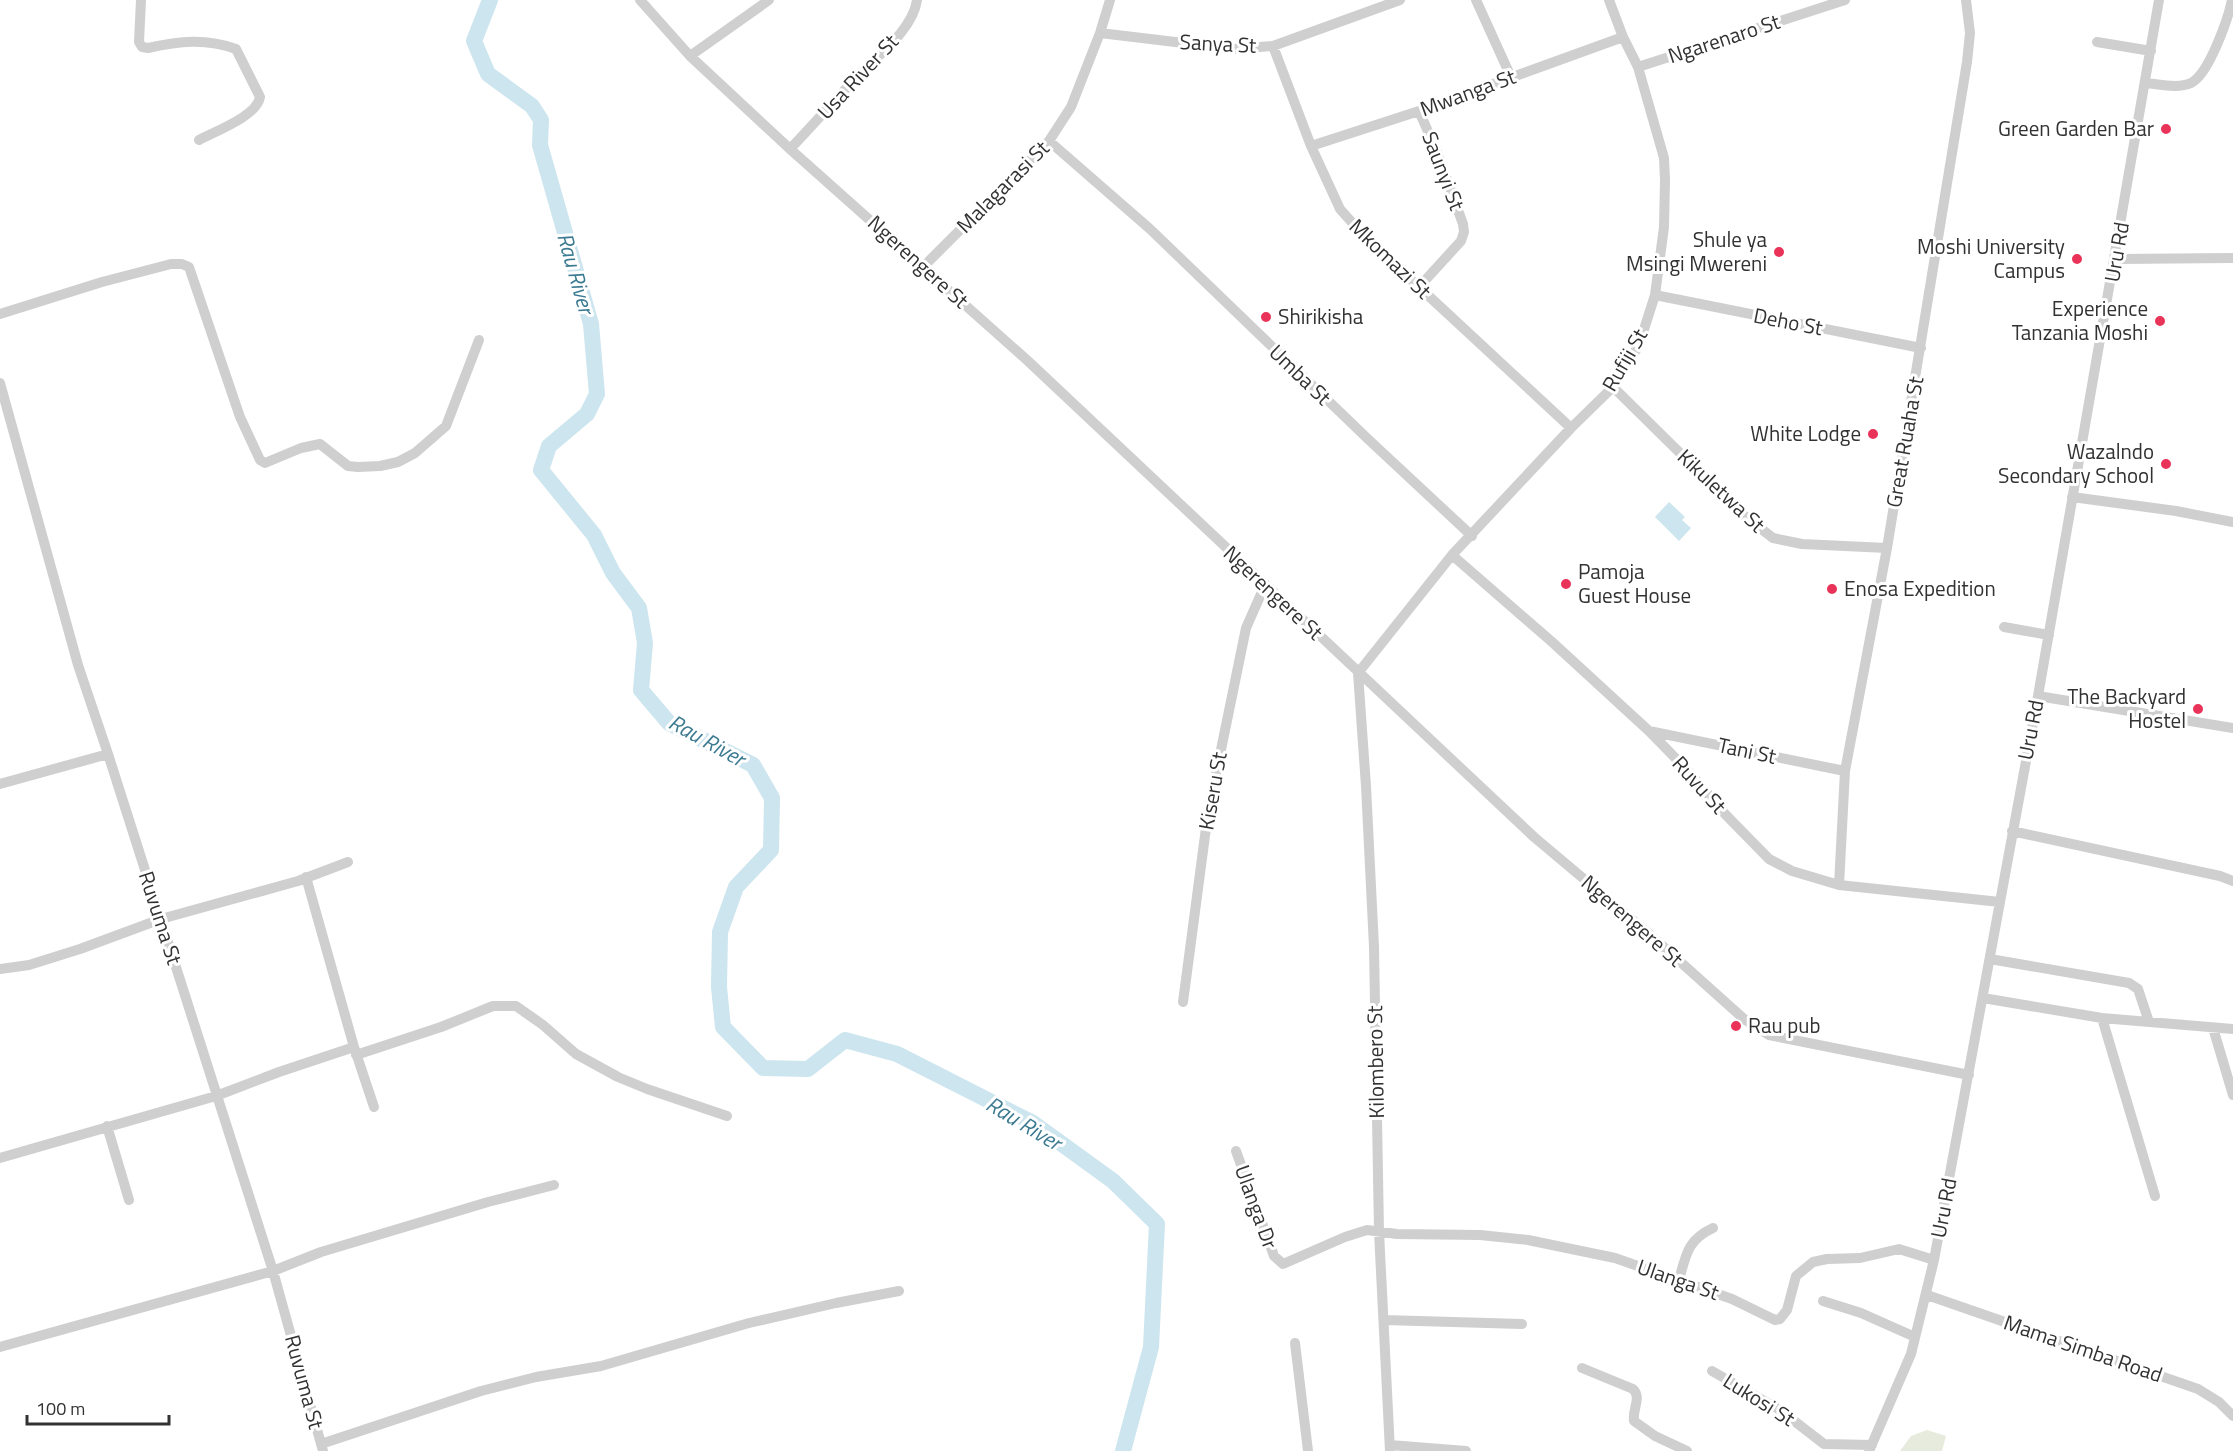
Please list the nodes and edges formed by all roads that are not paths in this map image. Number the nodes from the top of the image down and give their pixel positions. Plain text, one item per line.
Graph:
1 (141, 0) edge
2 (640, 0) edge
3 (770, 0) edge
4 (917, 0) edge
5 (1110, 0) edge
6 (1400, 0) edge
7 (1476, 0) edge
8 (1609, 0) edge
9 (1845, 0) edge
10 (1966, 0) edge
11 (2159, 0) edge
12 (2232, 0) edge
13 (1100, 33) junction
14 (1623, 37) junction
15 (2097, 42) dead end
16 (1273, 46) junction
17 (2151, 51) junction
18 (690, 56) junction
19 (1638, 67) junction
20 (1511, 77) junction
21 (2145, 83) junction
22 (1419, 111) junction
23 (199, 140) dead end
24 (1049, 141) junction
25 (1311, 146) junction
26 (790, 149) junction
27 (2233, 258) edge
28 (2116, 259) junction
29 (924, 266) junction
30 (1419, 287) junction
31 (1655, 295) junction
32 (0, 314) edge
33 (479, 340) dead end
34 (1921, 348) junction
35 (1613, 387) junction
36 (1, 390) edge
37 (1571, 428) junction
38 (2072, 497) junction
39 (2233, 522) edge
40 (1472, 536) junction
41 (1887, 548) junction
42 (1452, 555) junction
43 (1265, 585) junction
44 (2004, 627) dead end
45 (2049, 634) junction
46 (1358, 673) junction
47 (2038, 696) junction
48 (2233, 728) edge
49 (1649, 731) junction
50 (108, 754) junction
51 (1845, 771) junction
52 (0, 784) edge
53 (2012, 831) junction
54 (348, 862) dead end
55 (306, 877) junction
56 (2233, 881) edge
57 (1839, 885) junction
58 (2000, 902) junction
59 (161, 919) junction
60 (1990, 959) junction
61 (0, 969) edge
62 (1983, 998) junction
63 (1183, 1002) dead end
64 (2102, 1018) junction
65 (2149, 1023) junction
66 (2214, 1029) junction
67 (2233, 1029) edge
68 (355, 1051) junction
69 (1969, 1075) junction
70 (2233, 1095) edge
71 (216, 1096) junction
72 (374, 1107) dead end
73 (727, 1116) dead end
74 (107, 1126) junction
75 (1236, 1151) dead end
76 (0, 1158) edge
77 (554, 1185) dead end
78 (2155, 1196) dead end
79 (129, 1200) dead end
80 (1713, 1228) dead end
81 (1379, 1232) junction
82 (1934, 1260) junction
83 (273, 1271) junction
84 (1679, 1280) junction
85 (899, 1291) dead end
86 (1927, 1295) junction
87 (1823, 1301) dead end
88 (1384, 1320) junction
89 (1522, 1324) dead end
90 (1915, 1337) junction
91 (1295, 1343) dead end
92 (0, 1347) edge
93 (1582, 1368) dead end
94 (1712, 1371) dead end
95 (2233, 1416) edge
96 (322, 1448) edge
97 (1390, 1448) edge
98 (1871, 1449) edge
99 (1308, 1451) edge
100 (1466, 1451) edge
101 (1687, 1451) edge

1 - 23 street
2 - 18 street, Ngerengere St
3 - 18 street
4 - 26 street, Usa River St
5 - 13 street, Malagarasi St
6 - 16 street, Sanya St
7 - 20 street
8 - 14 street, Rufiji St
9 - 19 street, Ngarenaro St
10 - 34 street, Great Ruaha St
11 - 17 street, Uru Rd
12 - 21 street
13 - 16 street, Sanya St
13 - 24 street, Malagarasi St
14 - 19 street, Rufiji St
14 - 20 street, Mwanga St
15 - 17 street
16 - 25 street, Mkomazi St
17 - 21 street, Uru Rd
18 - 26 street, Ngerengere St
19 - 31 street, Rufiji St
20 - 22 street, Mwanga St
21 - 28 street, Uru Rd
22 - 25 street, Mwanga St
22 - 30 street, Saunyi St
24 - 29 street, Malagarasi St
24 - 40 street, Umba St
25 - 30 street, Mkomazi St
26 - 29 street, Ngerengere St
27 - 28 street
28 - 38 street, Uru Rd
29 - 43 street, Ngerengere St
30 - 37 street, Mkomazi St
31 - 34 street, Deho St
31 - 35 street, Rufiji St
32 - 33 street
34 - 41 street, Great Ruaha St
35 - 37 street, Rufiji St
35 - 41 street, Kikuletwa St
36 - 50 street, Ruvuma St
37 - 40 street, Rufiji St
38 - 39 street
38 - 45 street, Uru Rd
40 - 42 street, Rufiji St
41 - 51 street, Great Ruaha St
42 - 46 street, Rufiji St
42 - 49 street, Ruvu St
43 - 46 street, Ngerengere St
43 - 63 street, Kiseru St
44 - 45 street
45 - 47 street, Uru Rd
46 - 69 street, Ngerengere St
46 - 81 street, Kilombero St
47 - 48 street
47 - 53 street, Uru Rd
49 - 51 street, Tani St
49 - 57 street, Ruvu St
50 - 52 street
50 - 59 street, Ruvuma St
51 - 57 street, Great Ruaha St
53 - 56 street
53 - 58 street, Uru Rd
54 - 55 street
55 - 59 street
55 - 68 street
57 - 58 street, Ruvu St
58 - 60 street, Uru Rd
59 - 61 street
59 - 71 street, Ruvuma St
60 - 62 street, Uru Rd
60 - 65 street
62 - 64 street
62 - 69 street, Uru Rd
64 - 65 street
64 - 78 street
65 - 66 street
66 - 67 street
66 - 70 street
68 - 71 street
68 - 72 street
68 - 73 street
69 - 82 street, Uru Rd
71 - 74 street
71 - 83 street, Ruvuma St
74 - 76 street
74 - 79 street
75 - 81 street, Ulanga Dr
77 - 83 street
80 - 84 street
81 - 84 street, Ulanga St
81 - 88 street, Kilombero St
82 - 84 street, Ulanga St
82 - 86 street, Uru Rd
83 - 92 street
83 - 96 street, Ruvuma St
85 - 96 street
86 - 90 street, Uru Rd
86 - 95 street, Mama Simba Road
87 - 90 street
88 - 89 street
88 - 97 street, Kilombero St
90 - 98 street, Uru Rd
91 - 99 street
93 - 101 street
94 - 98 street, Lukosi St
97 - 100 street

